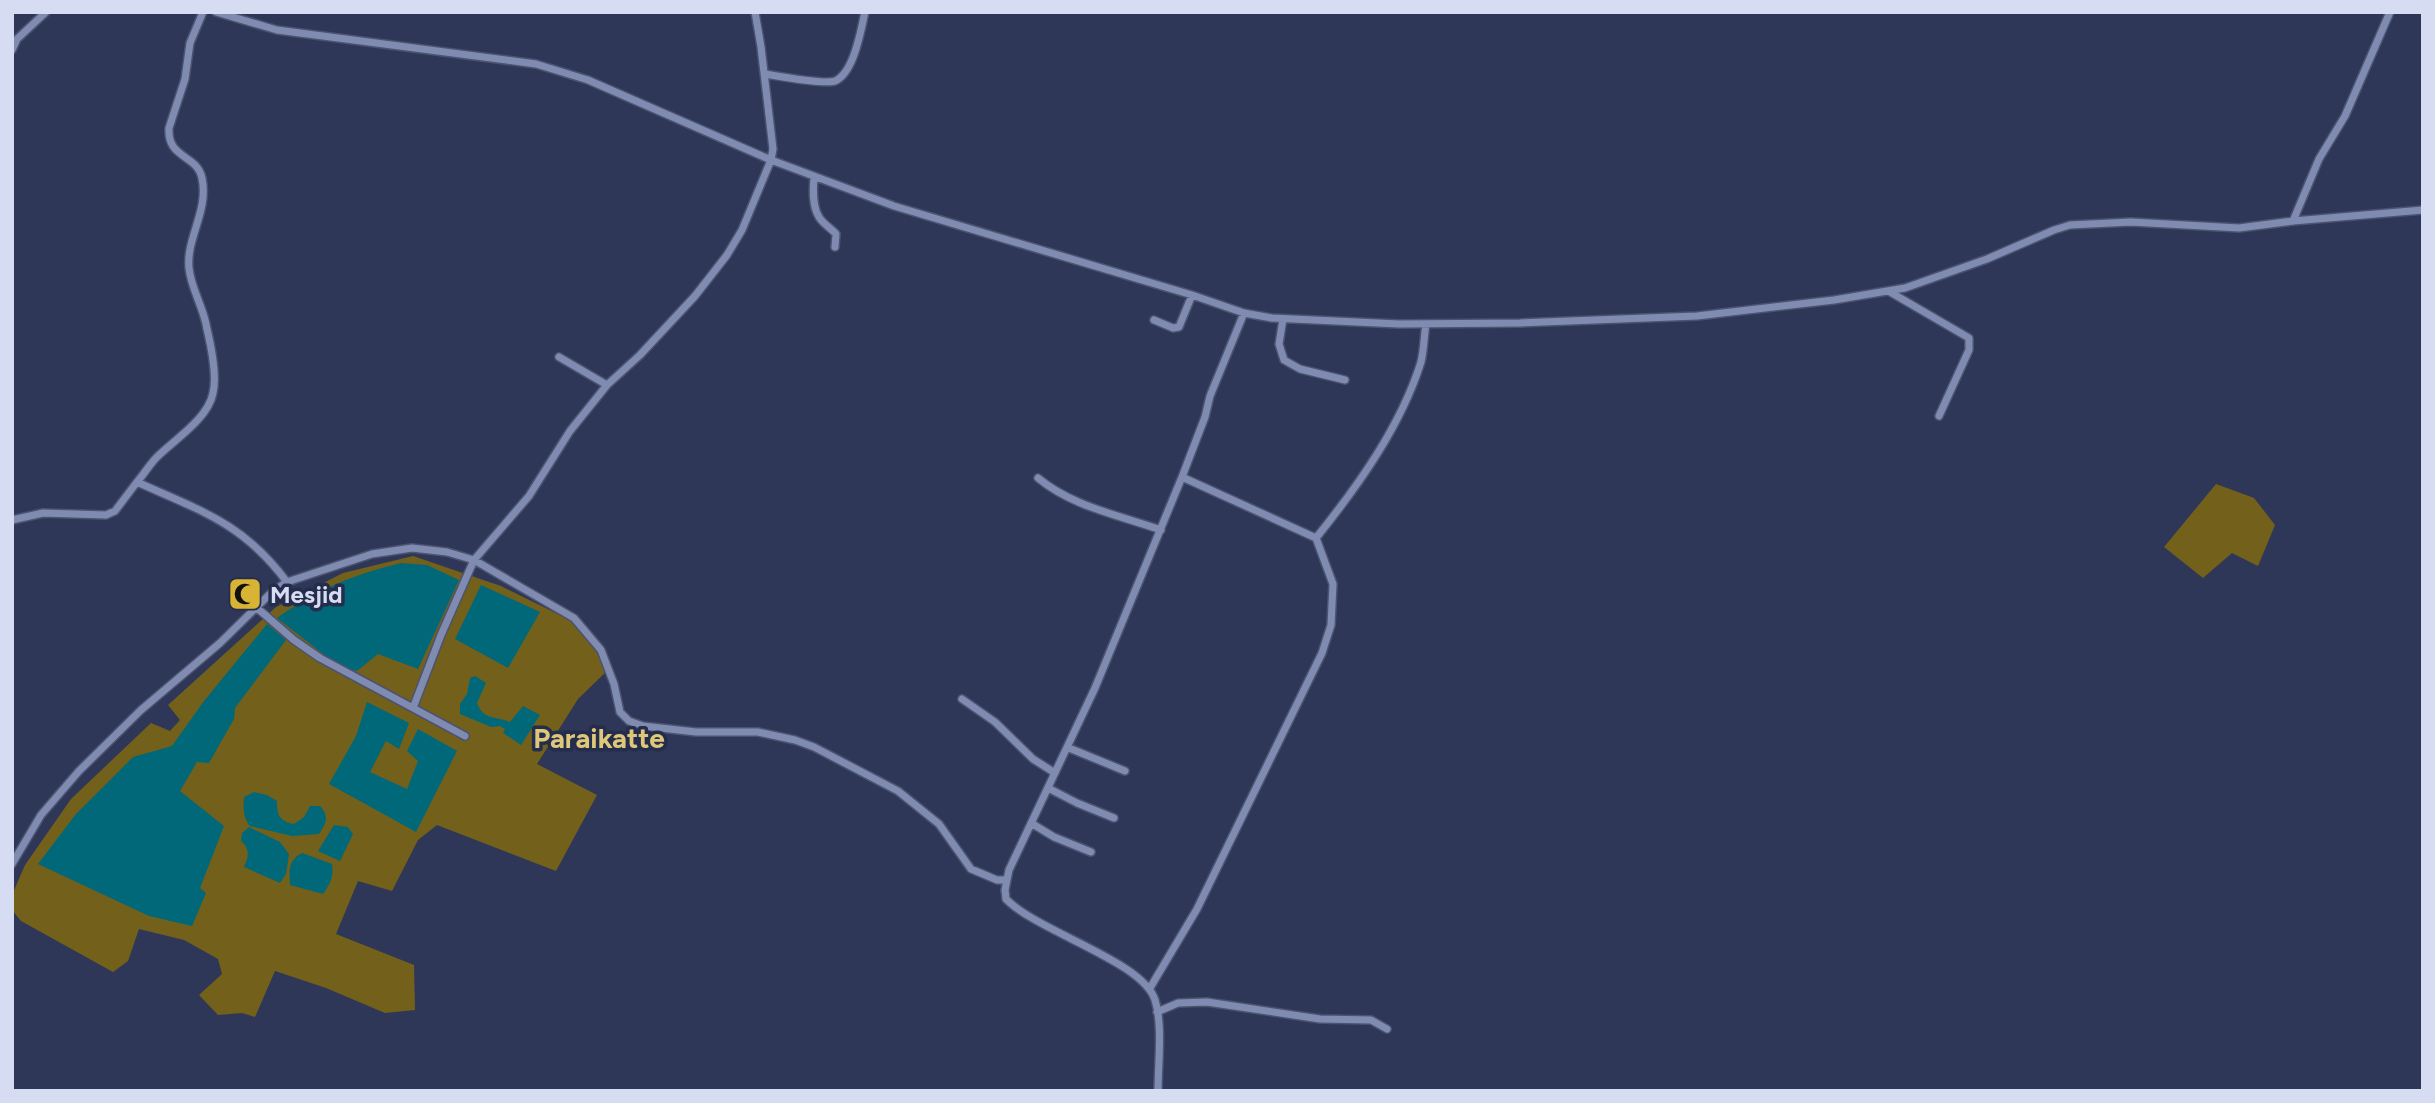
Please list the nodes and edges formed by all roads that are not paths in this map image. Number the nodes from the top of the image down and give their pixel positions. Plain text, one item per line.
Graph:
1 (46, 12) edge
2 (203, 12) edge
3 (216, 12) edge
4 (755, 12) edge
5 (865, 12) edge
6 (2390, 12) edge
7 (12, 50) edge
8 (765, 74) junction
9 (771, 160) junction
10 (814, 177) junction
11 (2423, 210) edge
12 (2293, 221) junction
13 (835, 247) dead end
14 (1889, 292) junction
15 (1192, 295) junction
16 (1244, 313) junction
17 (1283, 319) junction
18 (1154, 320) dead end
19 (1426, 324) junction
20 (559, 357) dead end
21 (1345, 380) dead end
22 (607, 385) junction
23 (1939, 416) dead end
24 (1182, 477) junction
25 (1038, 478) dead end
26 (137, 482) junction
27 (12, 520) edge
28 (1161, 530) junction
29 (1316, 538) junction
30 (474, 560) junction
31 (287, 582) junction
32 (256, 607) junction
33 (962, 699) dead end
34 (413, 708) junction
35 (465, 736) dead end
36 (1069, 748) junction
37 (1125, 771) dead end
38 (1055, 773) junction
39 (1048, 788) junction
40 (1114, 818) dead end
41 (1031, 823) junction
42 (1091, 852) dead end
43 (12, 864) edge
44 (1007, 880) junction
45 (1150, 988) junction
46 (1157, 1012) junction
47 (1387, 1029) dead end
48 (1158, 1091) edge

1 - 7 street
2 - 26 street
3 - 9 street
4 - 8 street
5 - 8 street
6 - 12 street
8 - 9 street
9 - 10 street
9 - 22 street
10 - 13 street
10 - 15 street
11 - 12 street
12 - 14 street
14 - 19 street
14 - 23 street
15 - 16 street
15 - 18 street
16 - 17 street
16 - 24 street
17 - 19 street
17 - 21 street
19 - 29 street
20 - 22 street
22 - 30 street
24 - 28 street
24 - 29 street
25 - 28 street
26 - 27 street
26 - 31 street
28 - 36 street
29 - 45 street
30 - 31 street
30 - 34 street
30 - 44 street
31 - 32 street
32 - 34 street
32 - 43 street
33 - 38 street
34 - 35 street
36 - 37 street
36 - 38 street
38 - 39 street
39 - 40 street
39 - 41 street
41 - 42 street
41 - 44 street
44 - 45 street
45 - 46 street
46 - 47 street
46 - 48 street

